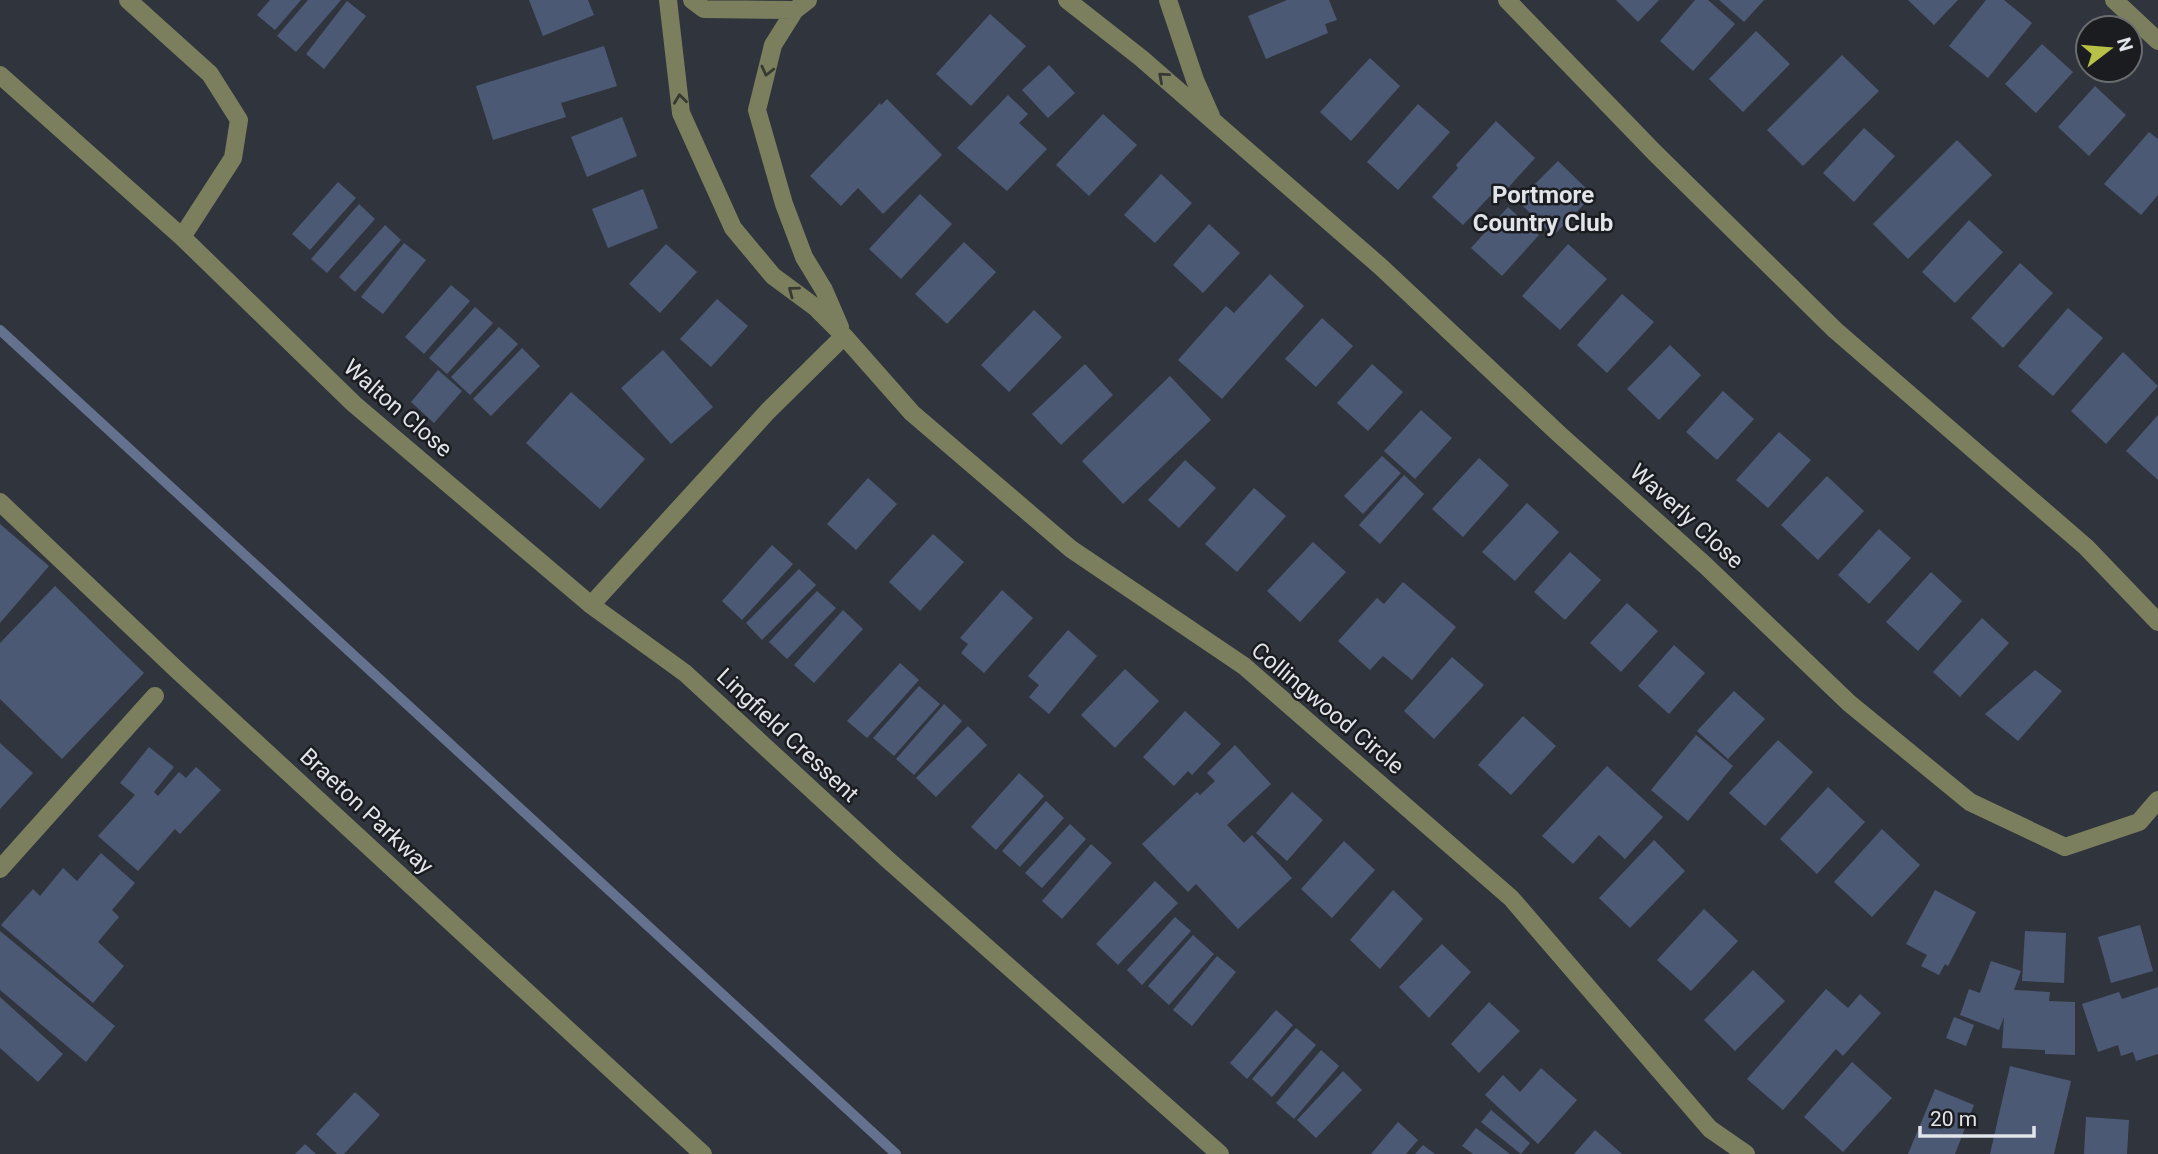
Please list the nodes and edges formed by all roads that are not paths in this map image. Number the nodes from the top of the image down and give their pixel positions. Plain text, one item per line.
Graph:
1 (128, 0) edge
2 (668, 0) edge
3 (692, 0) edge
4 (1067, 0) edge
5 (1168, 0) edge
6 (1507, 0) edge
7 (2115, 0) edge
8 (801, 5) edge
9 (2158, 41) edge
10 (0, 75) edge
11 (1214, 122) junction
12 (183, 237) junction
13 (844, 337) junction
14 (0, 502) edge
15 (591, 605) junction
16 (2158, 622) edge
17 (155, 696) dead end
18 (2158, 800) edge
19 (0, 869) edge
20 (703, 1154) edge
21 (1220, 1154) edge
22 (1746, 1154) edge

1 - 12 street
13 -> 2 street, Collingwood Circle
3 - 8 street
11 -> 4 street, Waverly Close
5 - 11 street, Waverly Close
6 - 16 street
7 - 9 street
8 -> 13 street, Collingwood Circle
10 - 12 street, Walton Close
11 - 18 street, Waverly Close
12 - 15 street, Walton Close
13 - 15 street
13 - 22 street, Collingwood Circle
14 - 20 street, Braeton Parkway
15 - 21 street, Lingfield Cressent
17 - 19 street

